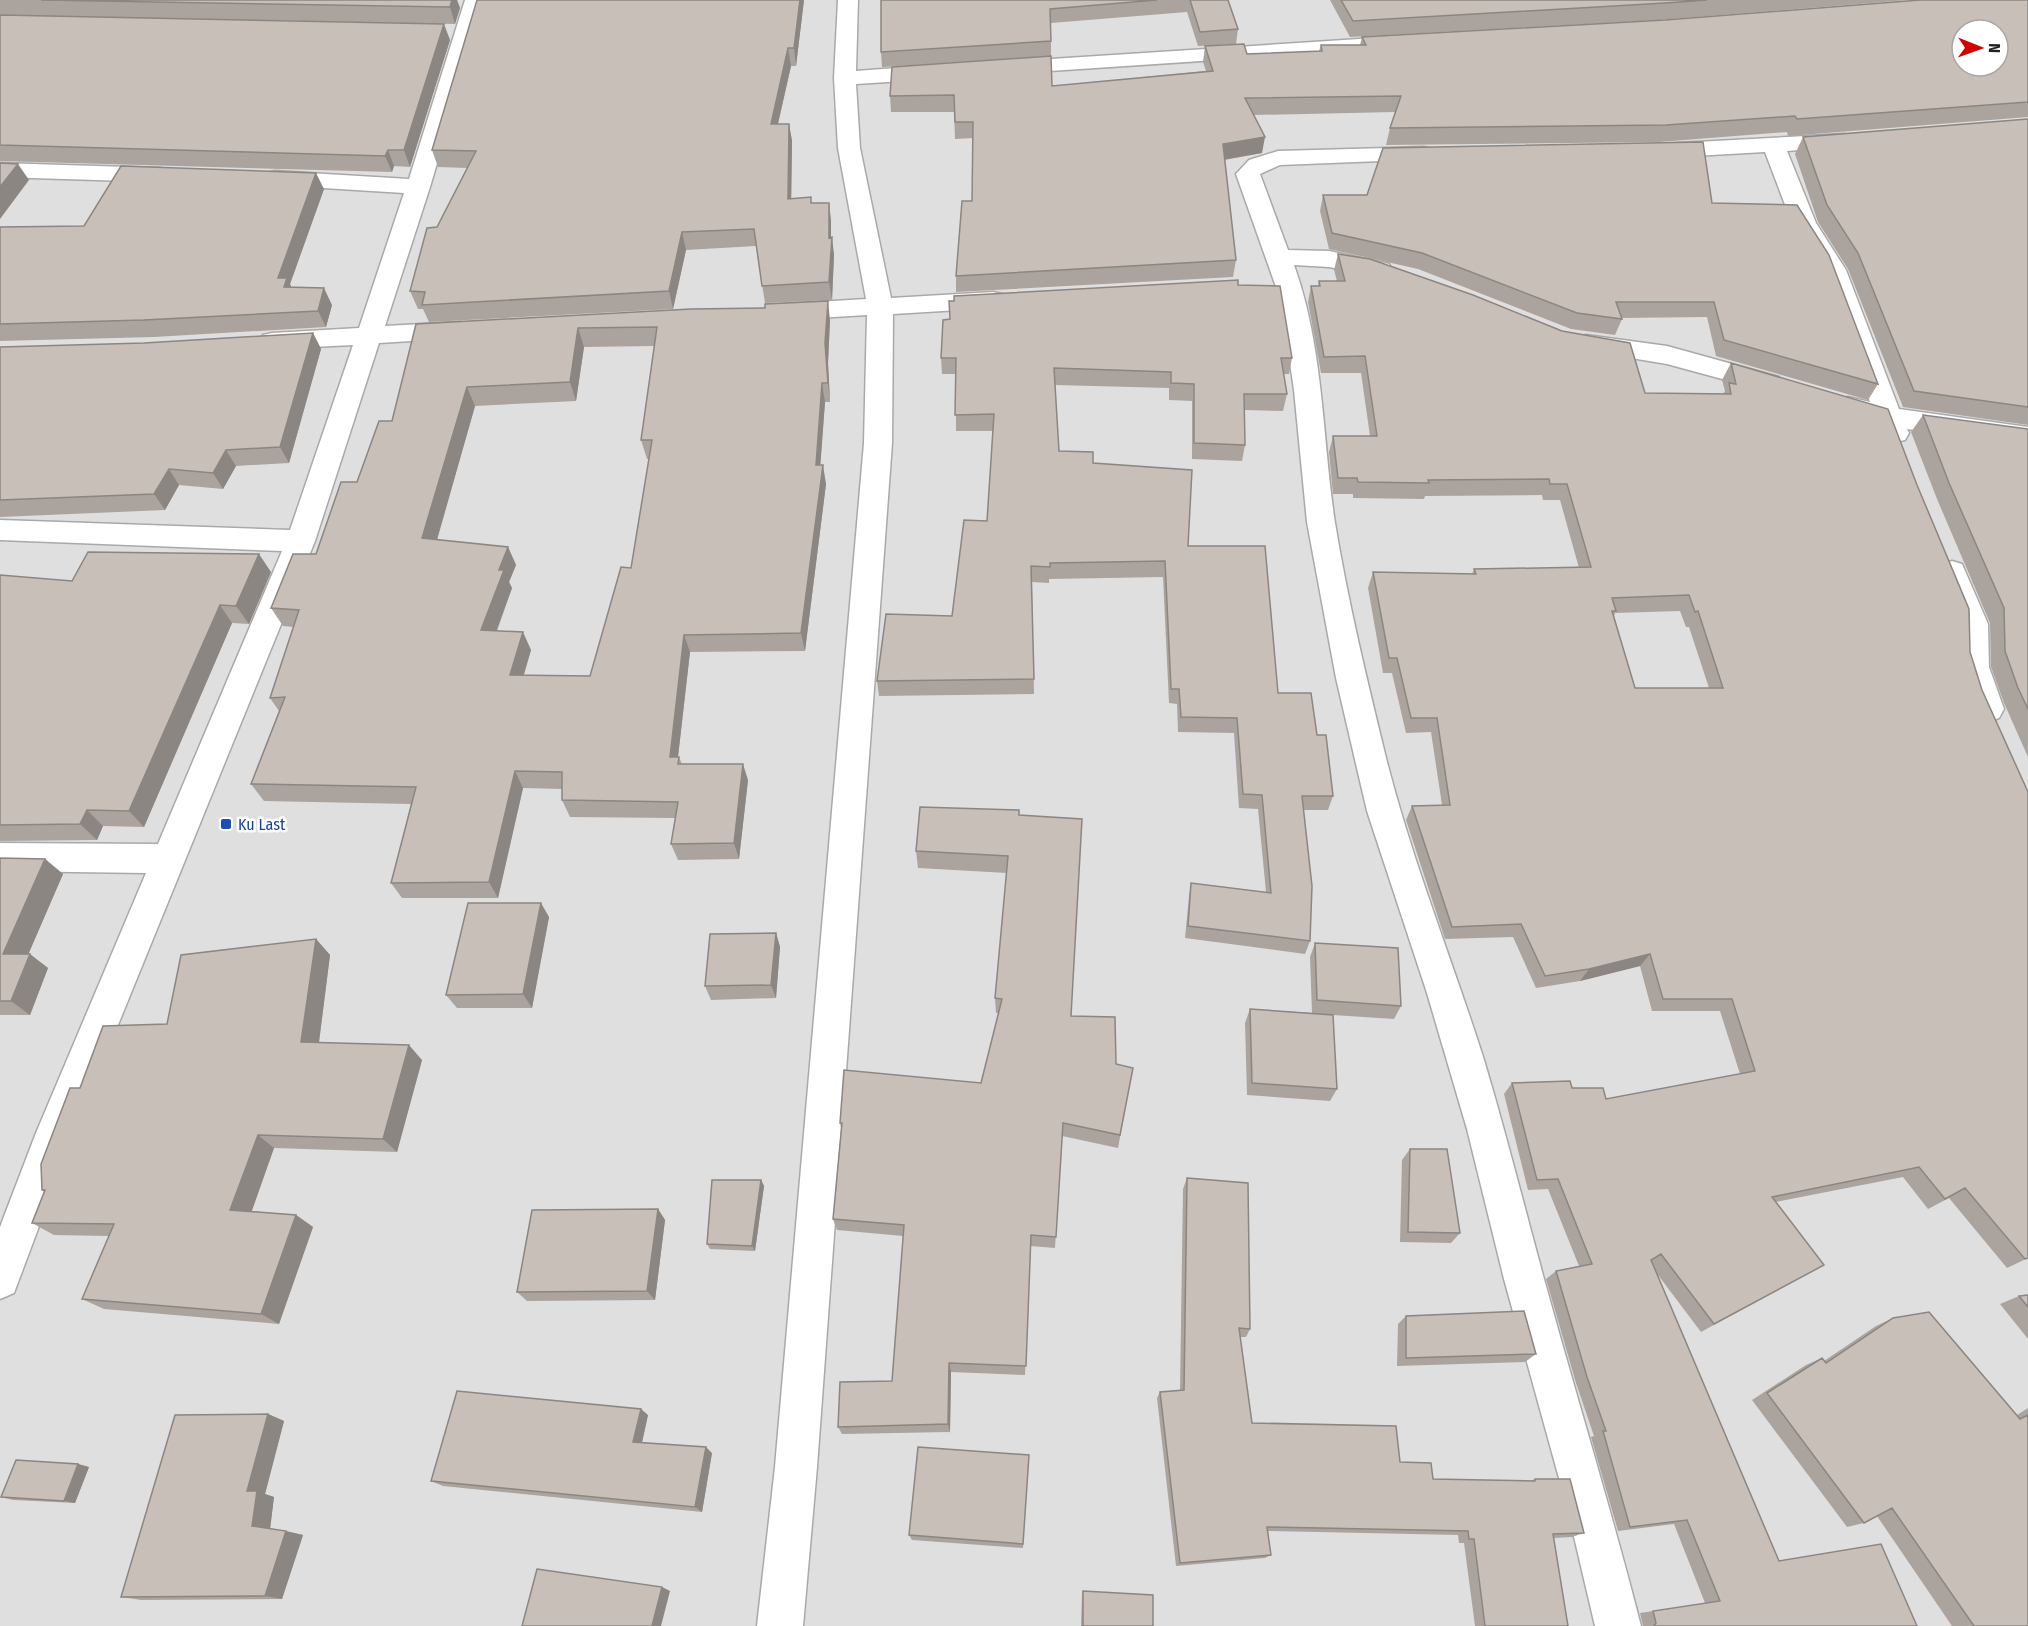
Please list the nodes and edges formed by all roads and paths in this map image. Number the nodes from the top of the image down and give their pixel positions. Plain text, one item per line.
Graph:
1 (475, 0) edge
2 (848, 0) edge
3 (1432, 41) edge
4 (984, 69) edge
5 (960, 71) edge
6 (845, 78) junction
7 (1860, 140) edge
8 (1774, 146) junction
9 (1636, 151) edge
10 (1444, 153) edge
11 (0, 170) edge
12 (179, 176) edge
13 (250, 178) edge
14 (418, 187) junction
15 (1277, 275) junction
16 (1408, 277) edge
17 (1021, 298) edge
18 (880, 307) junction
19 (763, 313) edge
20 (483, 328) edge
21 (368, 336) junction
22 (1565, 339) edge
23 (253, 342) edge
24 (1797, 391) edge
25 (1827, 400) edge
26 (1889, 417) junction
27 (2028, 436) edge
28 (1905, 459) edge
29 (0, 530) edge
30 (301, 541) junction
31 (1939, 543) edge
32 (1998, 732) edge
33 (0, 857) edge
34 (168, 859) junction
35 (0, 1279) edge
36 (780, 1626) edge
37 (1618, 1626) edge

1 - 14 street
2 - 6 street
3 - 4 street
5 - 6 street
6 - 18 street
7 - 8 street
8 - 9 street
8 - 26 street
10 - 15 street
11 - 12 street
13 - 14 street
14 - 21 street
15 - 16 street
15 - 37 street
17 - 18 street
18 - 19 street
18 - 36 street
20 - 21 street
21 - 23 street
21 - 30 street
22 - 24 street
25 - 26 street
26 - 27 street
26 - 28 street
29 - 30 street
30 - 34 street
31 - 32 street
33 - 34 street
34 - 35 street

